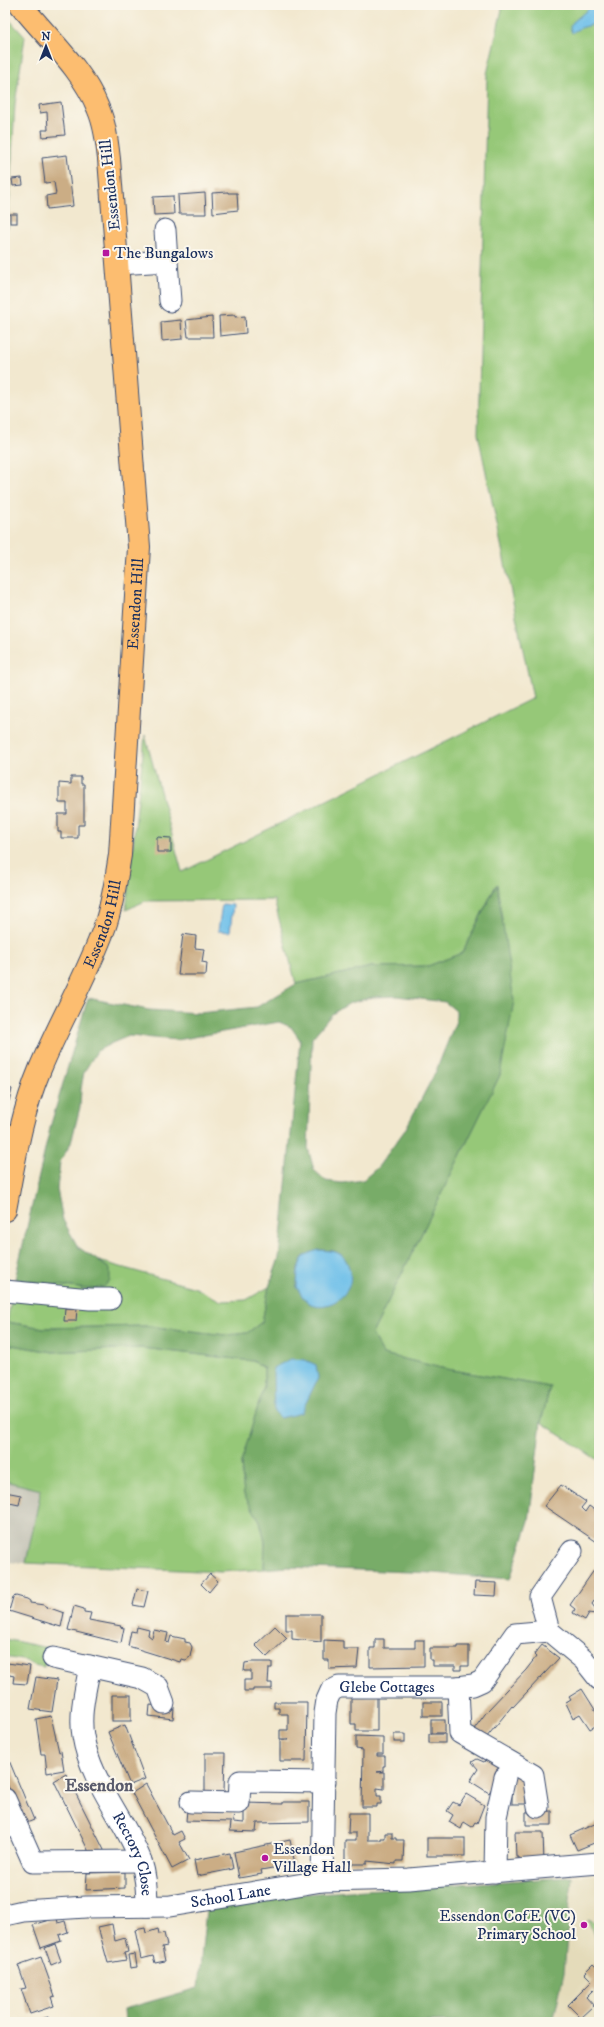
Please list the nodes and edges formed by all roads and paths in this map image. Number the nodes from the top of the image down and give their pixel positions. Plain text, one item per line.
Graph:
1 (21, 5) edge
2 (165, 230) dead end
3 (167, 261) junction
4 (118, 264) junction
5 (170, 301) dead end
6 (5, 1210) edge
7 (5, 1291) edge
8 (110, 1299) dead end
9 (572, 1551) dead end
10 (540, 1597) junction
11 (549, 1632) junction
12 (515, 1634) junction
13 (53, 1658) dead end
14 (90, 1666) junction
15 (599, 1679) edge
16 (458, 1687) junction
17 (164, 1703) dead end
18 (505, 1777) dead end
19 (325, 1782) junction
20 (5, 1799) edge
21 (191, 1802) dead end
22 (538, 1807) dead end
23 (141, 1861) junction
24 (599, 1863) edge
25 (495, 1872) junction
26 (322, 1881) junction
27 (147, 1906) junction
28 (5, 1914) edge

1 - 4 main road, Essendon Hill
2 - 3 street
3 - 4 street
3 - 5 street
4 - 6 main road, Essendon Hill
7 - 8 street
9 - 10 street, Glebe Cottages
10 - 11 street
10 - 12 street, Glebe Cottages
11 - 12 street
11 - 15 street
12 - 16 street, Glebe Cottages
13 - 14 street
14 - 17 street
14 - 23 street, Rectory Close
16 - 19 street, Glebe Cottages
16 - 22 street
18 - 25 street
19 - 21 street
19 - 26 street, Glebe Cottages
20 - 23 street
23 - 27 street, Rectory Close
24 - 25 street, School Lane
25 - 26 street, School Lane
26 - 27 street, School Lane
27 - 28 street, School Lane

